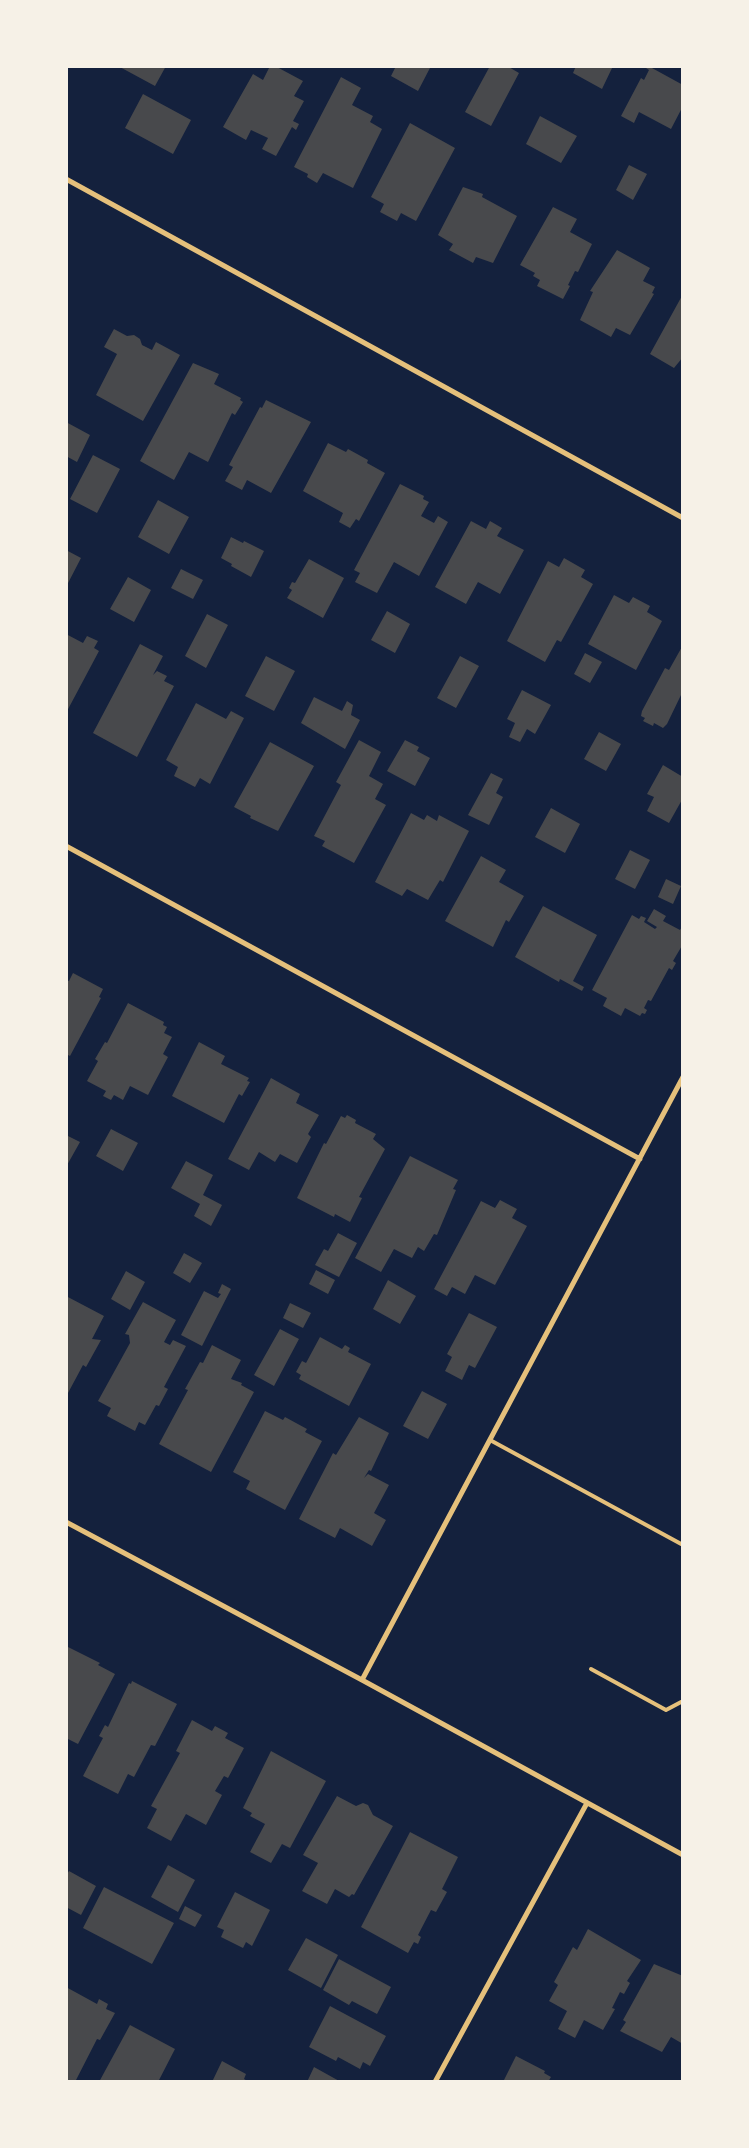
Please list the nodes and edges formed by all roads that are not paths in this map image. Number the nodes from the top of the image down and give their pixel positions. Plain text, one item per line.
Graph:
1 (66, 179) edge
2 (683, 518) edge
3 (66, 846) edge
4 (683, 1077) edge
5 (640, 1158) junction
6 (490, 1440) junction
7 (66, 1522) edge
8 (683, 1545) edge
9 (591, 1669) dead end
10 (362, 1680) junction
11 (683, 1700) edge
12 (587, 1804) junction
13 (683, 1855) edge
14 (435, 2082) edge

1 - 2 street
3 - 5 street
4 - 5 street
5 - 6 street
6 - 8 lane
6 - 10 street
7 - 10 street
9 - 11 lane
10 - 12 street
12 - 13 street
12 - 14 street

